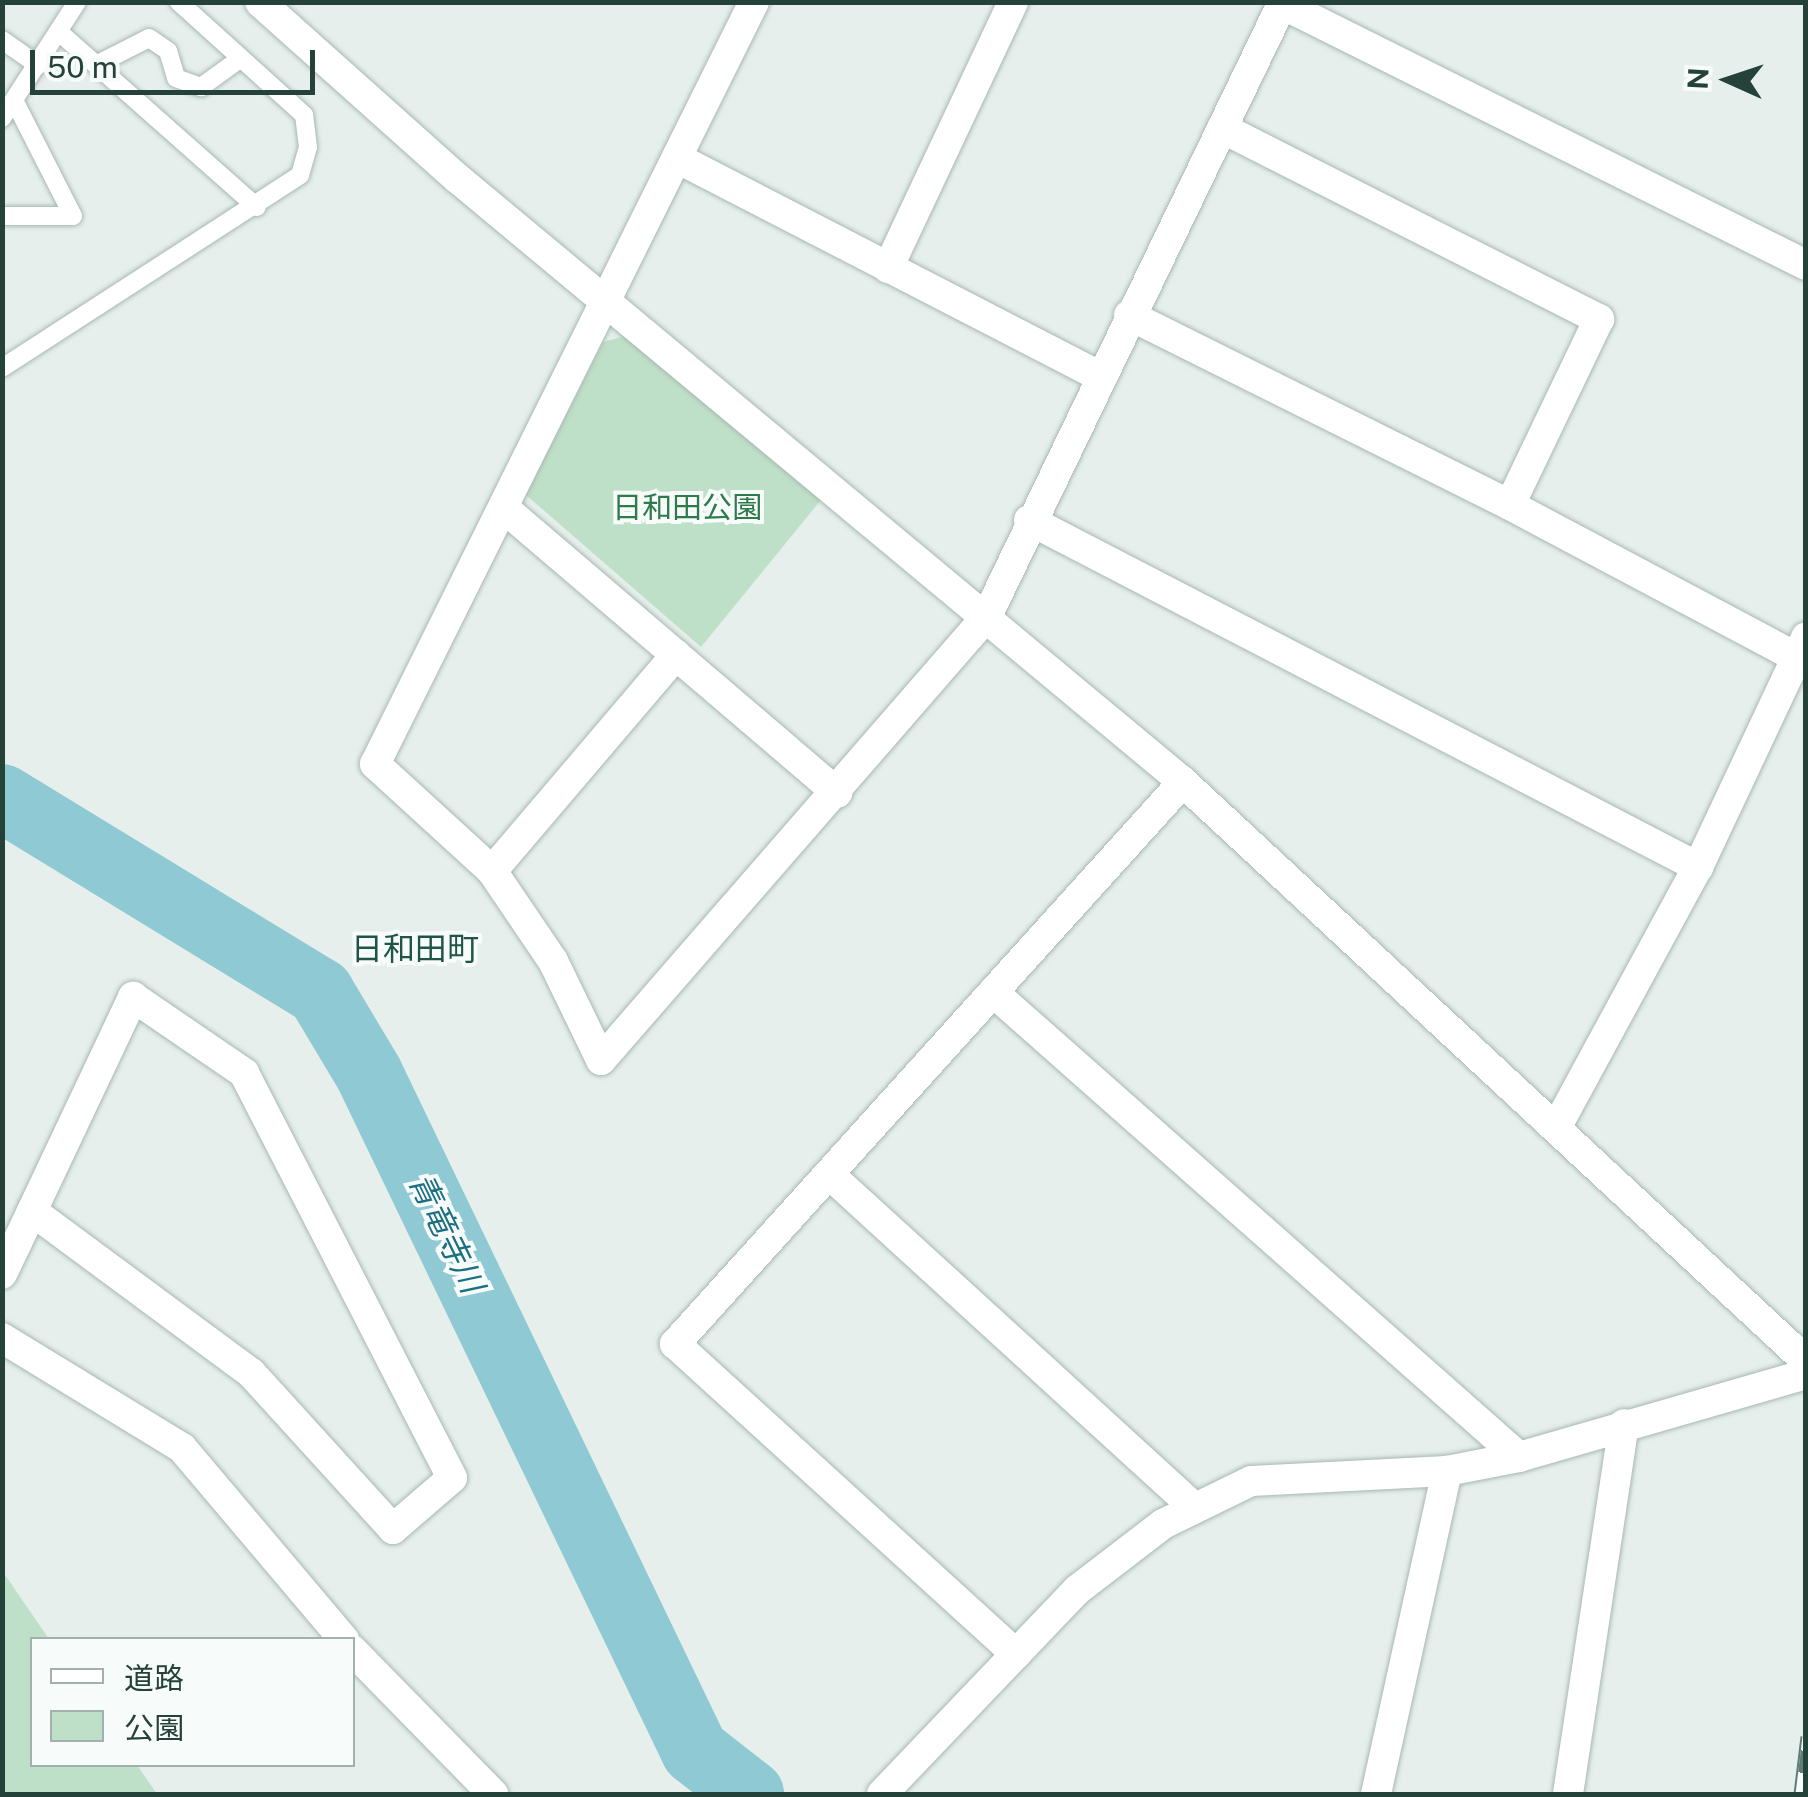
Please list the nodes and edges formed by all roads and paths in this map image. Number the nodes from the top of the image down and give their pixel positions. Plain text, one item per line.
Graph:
1 (77, 2) edge
2 (179, 2) edge
3 (260, 2) edge
4 (754, 2) edge
5 (1013, 2) edge
6 (1282, 3) edge
7 (59, 32) junction
8 (2, 40) edge
9 (240, 58) junction
10 (38, 65) junction
11 (96, 66) junction
12 (14, 100) junction
13 (2, 118) edge
14 (1222, 128) junction
15 (678, 158) junction
16 (257, 207) junction
17 (2, 216) edge
18 (1806, 265) edge
19 (888, 268) junction
20 (605, 298) junction
21 (1129, 315) junction
22 (2, 368) edge
23 (1099, 376) junction
24 (1510, 505) junction
25 (505, 509) junction
26 (1029, 520) junction
27 (986, 616) junction
28 (1800, 647) edge
29 (676, 655) junction
30 (1183, 782) junction
31 (837, 793) junction
32 (1698, 867) junction
33 (492, 872) junction
34 (994, 992) junction
35 (1556, 1128) junction
36 (830, 1174) junction
37 (32, 1211) junction
38 (2, 1274) edge
39 (2, 1338) edge
40 (1806, 1360) edge
41 (1806, 1374) edge
42 (1624, 1424) junction
43 (1520, 1457) junction
44 (1447, 1471) junction
45 (1195, 1508) junction
46 (341, 1637) edge
47 (355, 1653) edge
48 (1016, 1654) junction
49 (493, 1794) edge
50 (882, 1794) edge
51 (1376, 1794) edge
52 (1568, 1794) edge

1 - 7 lane
2 - 9 lane
3 - 20 street
4 - 15 street
5 - 19 street
6 - 14 street
6 - 18 street
7 - 10 lane
7 - 11 lane
8 - 10 lane
9 - 11 lane
9 - 16 lane
10 - 12 lane
11 - 16 lane
12 - 13 lane
12 - 17 lane
14 - 21 street
14 - 24 street
15 - 19 street
15 - 20 street
16 - 22 lane
19 - 23 street
20 - 25 street
20 - 27 street
21 - 23 street
21 - 24 street
23 - 26 street
24 - 28 street
25 - 29 street
25 - 33 street
26 - 27 street
26 - 32 street
27 - 30 street
27 - 31 street
28 - 32 street
29 - 31 street
29 - 33 street
30 - 34 street
30 - 35 street
31 - 33 street
32 - 35 street
34 - 36 street
34 - 43 street
35 - 40 street
36 - 45 street
36 - 48 street
37 - 37 street
37 - 38 street
39 - 46 street
41 - 42 street
42 - 43 street
42 - 52 street
43 - 44 street
44 - 45 street
44 - 51 street
45 - 48 street
47 - 49 street
48 - 50 street

